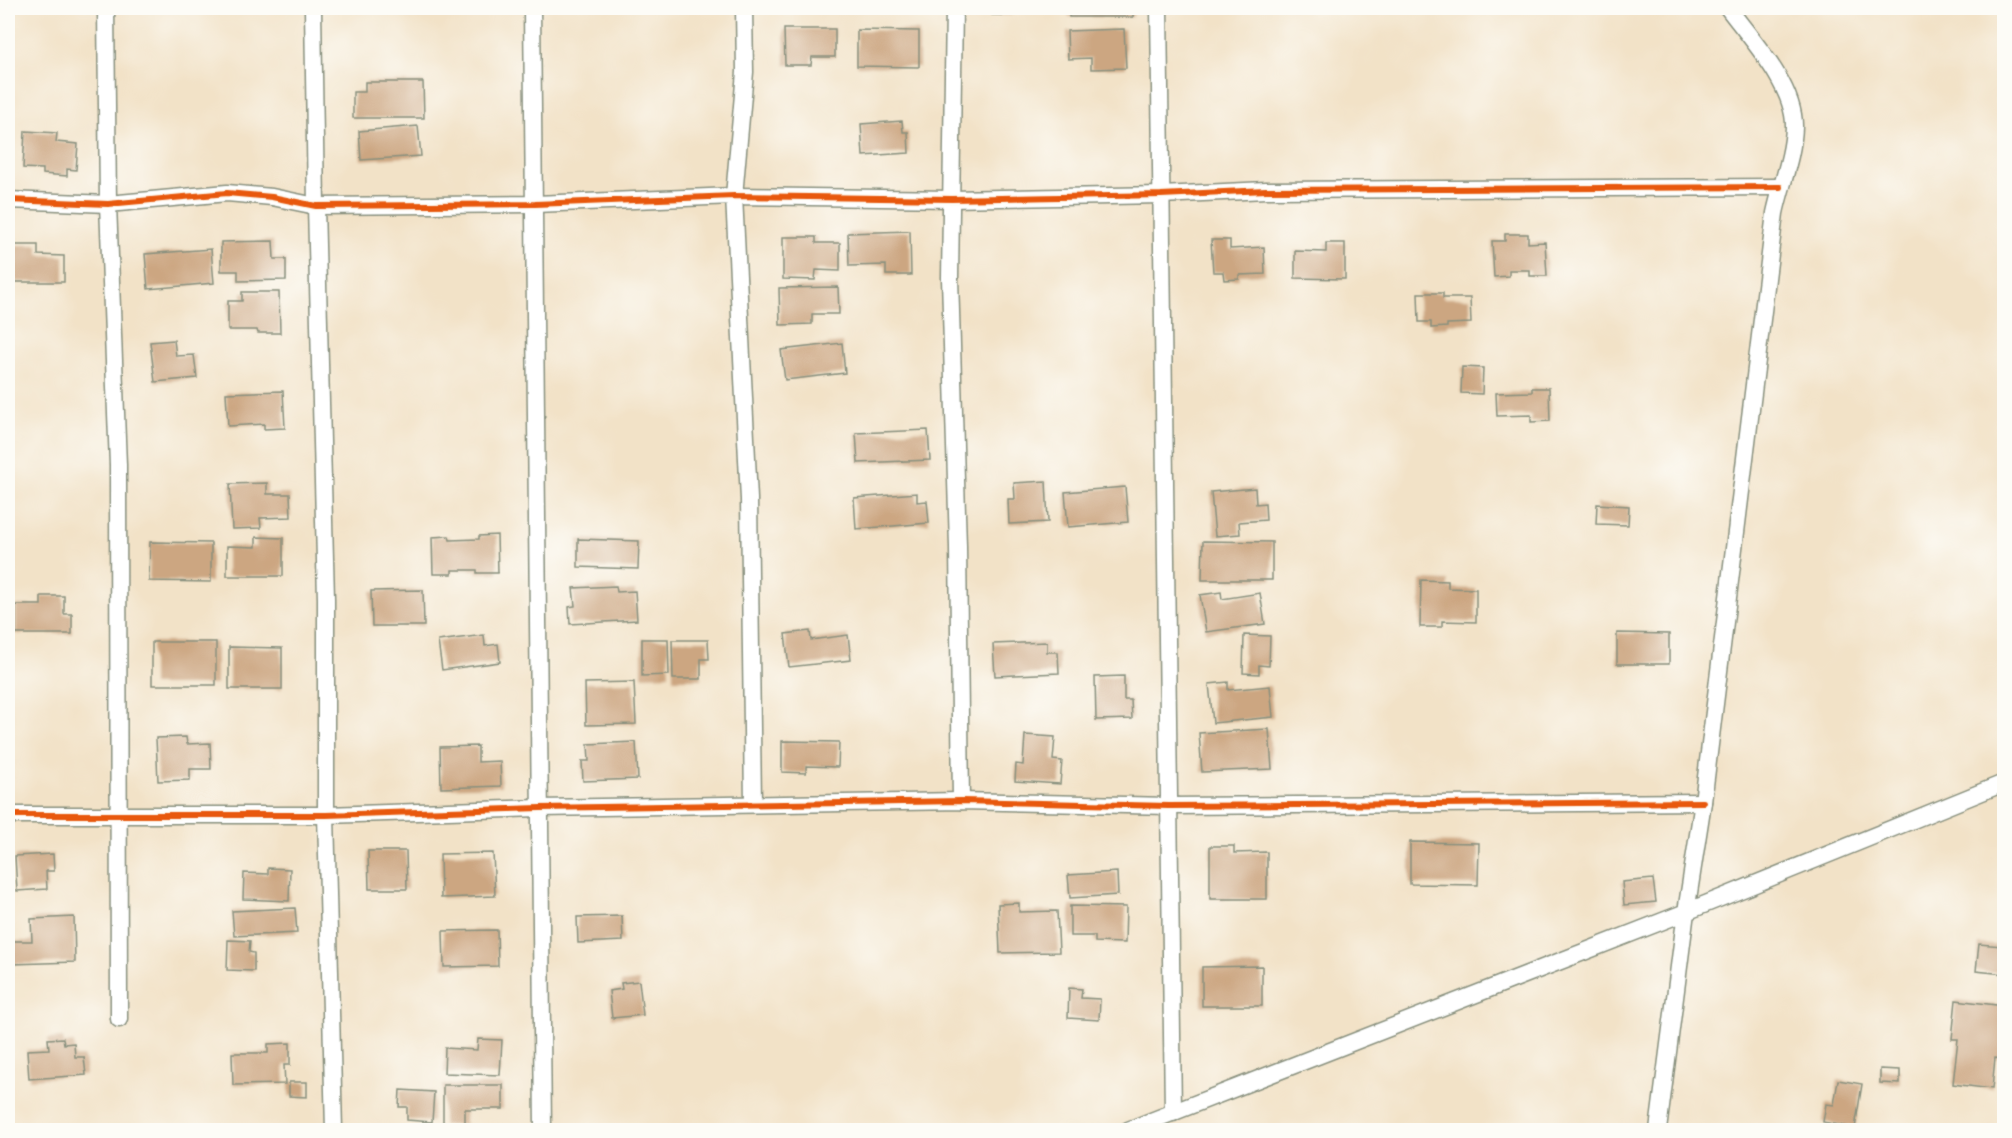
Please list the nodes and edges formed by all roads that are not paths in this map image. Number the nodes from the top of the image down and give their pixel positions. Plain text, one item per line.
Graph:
1 (106, 8) edge
2 (313, 8) edge
3 (532, 8) edge
4 (744, 8) edge
5 (954, 8) edge
6 (1159, 8) edge
7 (1728, 8) edge
8 (1780, 187) junction
9 (1161, 195) junction
10 (734, 196) junction
11 (952, 199) junction
12 (8, 200) edge
13 (108, 204) junction
14 (535, 204) junction
15 (316, 206) junction
16 (2004, 783) edge
17 (961, 801) junction
18 (1703, 802) junction
19 (753, 804) junction
20 (1169, 806) junction
21 (540, 808) junction
22 (8, 815) edge
23 (326, 815) junction
24 (118, 816) junction
25 (1686, 912) junction
26 (119, 1018) dead end
27 (1173, 1113) junction
28 (334, 1131) edge
29 (543, 1131) edge
30 (1128, 1131) edge
31 (1658, 1131) edge

1 - 13 street
2 - 15 street
3 - 14 street
4 - 10 street
5 - 11 street
6 - 9 street
7 - 8 street
8 - 9 street
8 - 18 street
9 - 11 street
9 - 20 street
10 - 11 street
10 - 14 street
10 - 19 street
11 - 17 street
12 - 13 street
13 - 15 street
13 - 24 street
14 - 15 street
14 - 21 street
15 - 23 street
16 - 25 street
17 - 19 street
17 - 20 street
18 - 20 street
18 - 25 street
19 - 21 street
20 - 27 street
21 - 23 street
21 - 29 street
22 - 24 street
23 - 24 street
23 - 28 street
24 - 26 street
25 - 27 street
25 - 31 street
27 - 30 street

